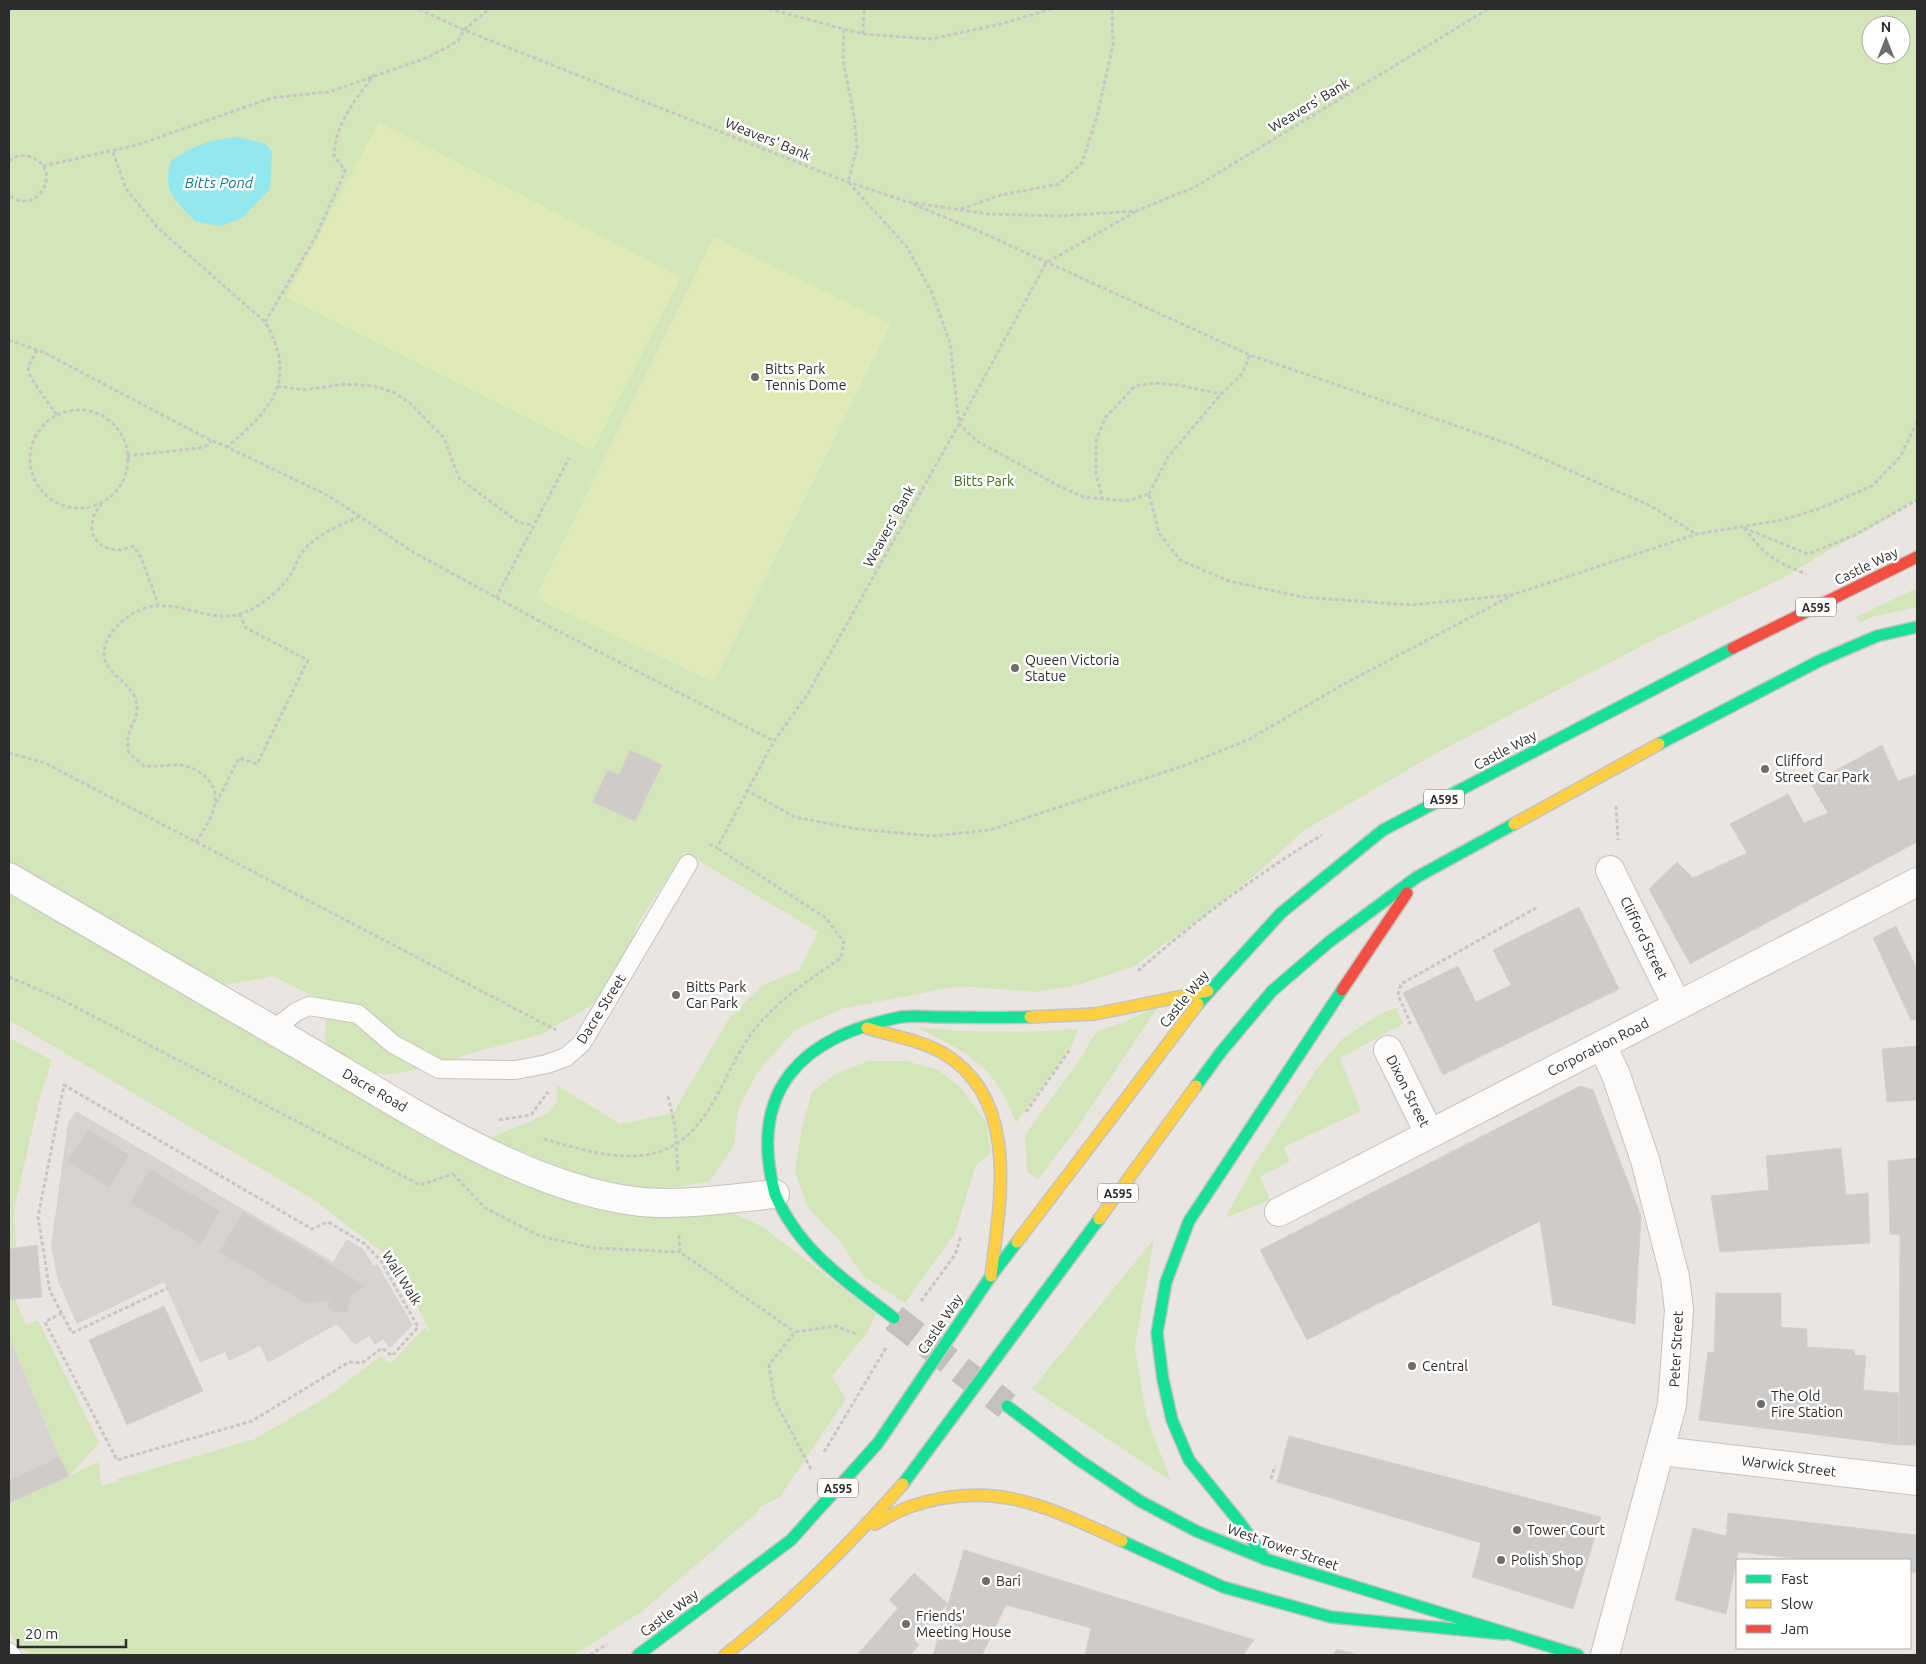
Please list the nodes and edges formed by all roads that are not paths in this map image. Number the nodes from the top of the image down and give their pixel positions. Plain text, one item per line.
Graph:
1 (1917, 558) edge
2 (1917, 626) edge
3 (688, 864) road end
4 (1610, 870) road end
5 (9, 877) edge
6 (1417, 877) junction
7 (1917, 882) edge
8 (1208, 991) junction
9 (1677, 1006) junction
10 (867, 1028) junction
11 (273, 1030) junction
12 (1602, 1045) junction
13 (1388, 1050) road end
14 (1429, 1133) junction
15 (775, 1194) junction
16 (1279, 1212) dead end
17 (991, 1276) junction
18 (894, 1318) tunnel mouth
19 (1007, 1406) tunnel mouth
20 (1661, 1451) junction
21 (1917, 1481) edge
22 (852, 1542) junction
23 (1265, 1559) junction
24 (1504, 1634) junction
25 (9, 1652) edge
26 (12, 1655) edge
27 (638, 1655) edge
28 (725, 1655) edge
29 (1578, 1655) edge
30 (1605, 1655) edge

1 - 8 main road, Castle Way / A595
2 - 6 main road, A595
3 - 11 lane, Dacre Street
4 - 9 street, Clifford Street
5 - 11 street, Dacre Road
6 - 22 main road, A595
6 - 23 main road
7 - 9 street, Corporation Road
8 - 10 main road
8 - 17 main road, Castle Way / A595
9 - 12 street, Corporation Road
10 - 15 main road
10 - 17 main road
11 - 15 street, Dacre Road
12 - 14 street, Corporation Road
12 - 20 street, Peter Street
13 - 14 street, Dixon Street
14 - 16 street, Corporation Road
15 - 18 main road
17 - 27 main road, Castle Way / A595
19 - 23 main road, West Tower Street
20 - 21 street, Warwick Street
20 - 30 street, Peter Street
22 - 24 main road
22 - 28 main road, A595
23 - 24 main road, West Tower Street
24 - 29 main road, West Tower Street
25 - 26 lane

